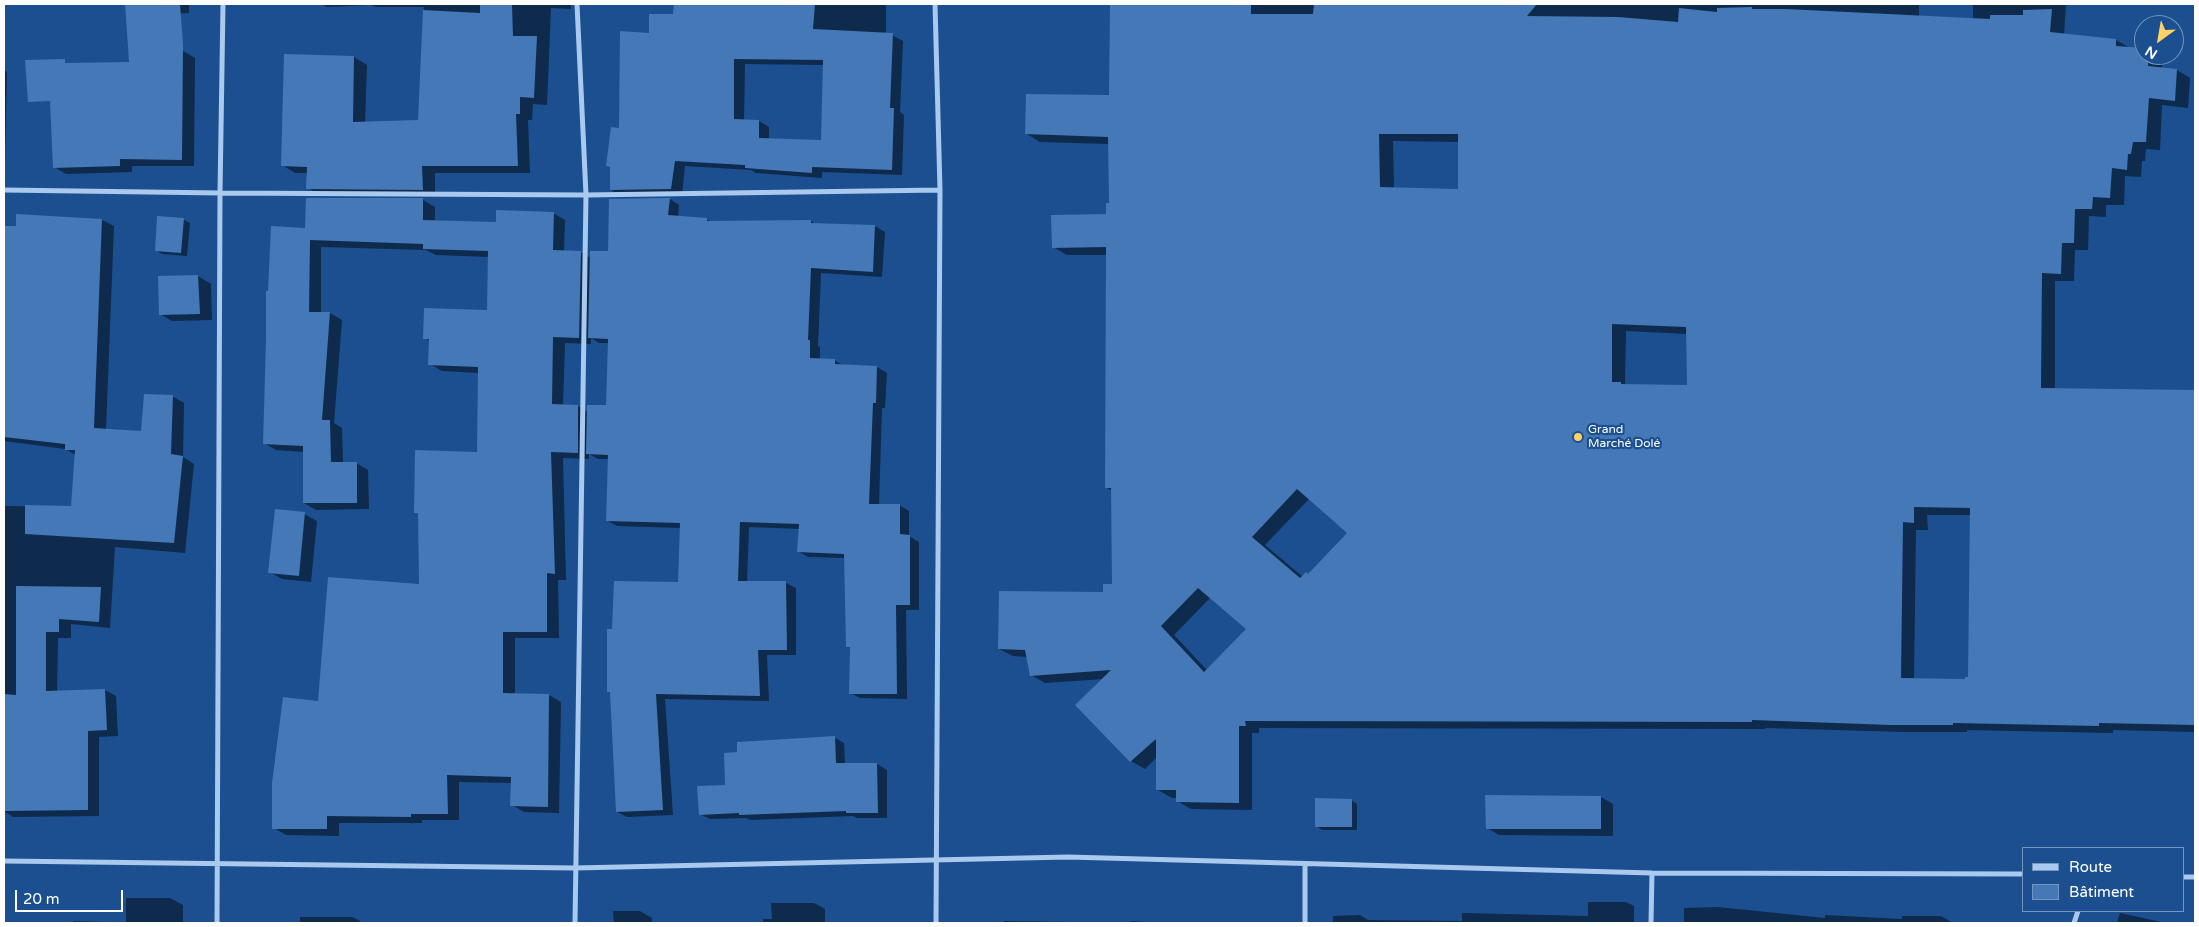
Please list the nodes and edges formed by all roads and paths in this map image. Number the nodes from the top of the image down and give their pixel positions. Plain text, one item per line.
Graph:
1 (223, 4) edge
2 (577, 4) edge
3 (935, 4) edge
4 (4, 190) edge
5 (940, 190) junction
6 (220, 193) junction
7 (586, 194) junction
8 (937, 859) junction
9 (4, 861) edge
10 (1305, 864) junction
11 (216, 865) junction
12 (575, 868) junction
13 (1652, 873) junction
14 (2022, 874) edge
15 (216, 923) edge
16 (575, 923) edge
17 (936, 923) edge
18 (1305, 923) edge
19 (1651, 923) edge

1 - 6 street
2 - 7 street
3 - 5 street
4 - 6 street
5 - 7 street
5 - 8 street
6 - 7 street
6 - 11 street
7 - 12 street
8 - 10 street
8 - 12 street
8 - 17 street
9 - 11 street
10 - 13 street
10 - 18 street
11 - 12 street
11 - 15 street
12 - 16 street
13 - 14 street
13 - 19 street

